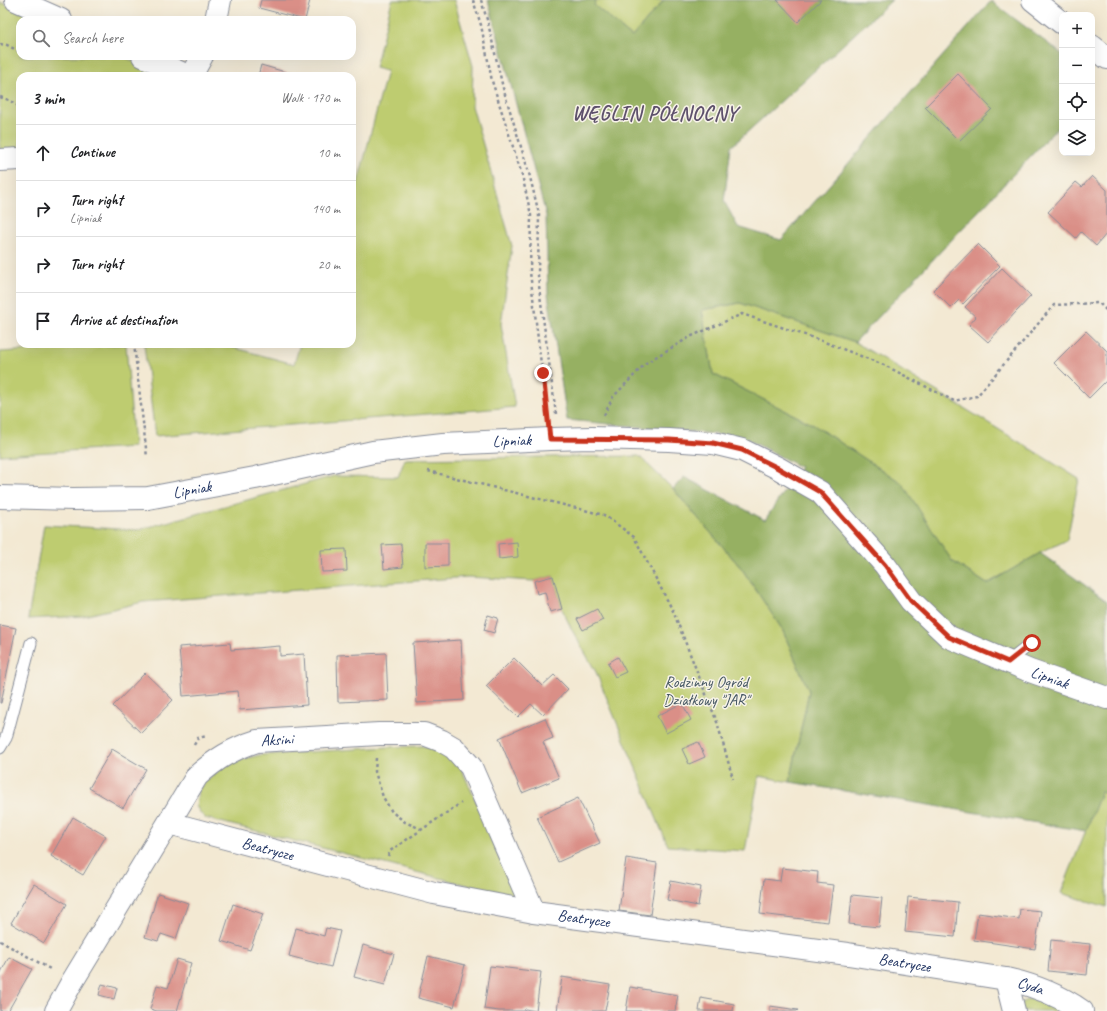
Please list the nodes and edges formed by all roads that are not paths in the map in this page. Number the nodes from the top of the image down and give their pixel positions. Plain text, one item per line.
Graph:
1 (16, 0) edge
2 (220, 0) edge
3 (1033, 0) edge
4 (52, 16) edge
5 (217, 16) edge
6 (1059, 21) edge
7 (1094, 48) edge
8 (1107, 58) edge
9 (152, 60) edge
10 (200, 60) edge
11 (179, 72) edge
12 (194, 72) edge
13 (16, 159) edge
14 (0, 160) edge
15 (0, 497) edge
16 (31, 643) dead end
17 (1032, 643) dead end
18 (1008, 662) junction
19 (1107, 698) edge
20 (0, 748) edge
21 (169, 823) junction
22 (534, 912) junction
23 (1006, 979) junction
24 (56, 1011) edge
25 (1014, 1011) edge
26 (1082, 1011) edge

1 - 4 street
2 - 5 street
3 - 6 street
7 - 8 street
9 - 11 street
10 - 12 street
13 - 14 street
15 - 18 street, Lipniak
16 - 20 lane
17 - 18 lane
18 - 19 street, Lipniak
21 - 22 street, Beatrycze
21 - 22 street, Aksini
21 - 24 street, Aksini
22 - 23 street, Beatrycze
23 - 25 street, Cyda
23 - 26 street, Cyda

